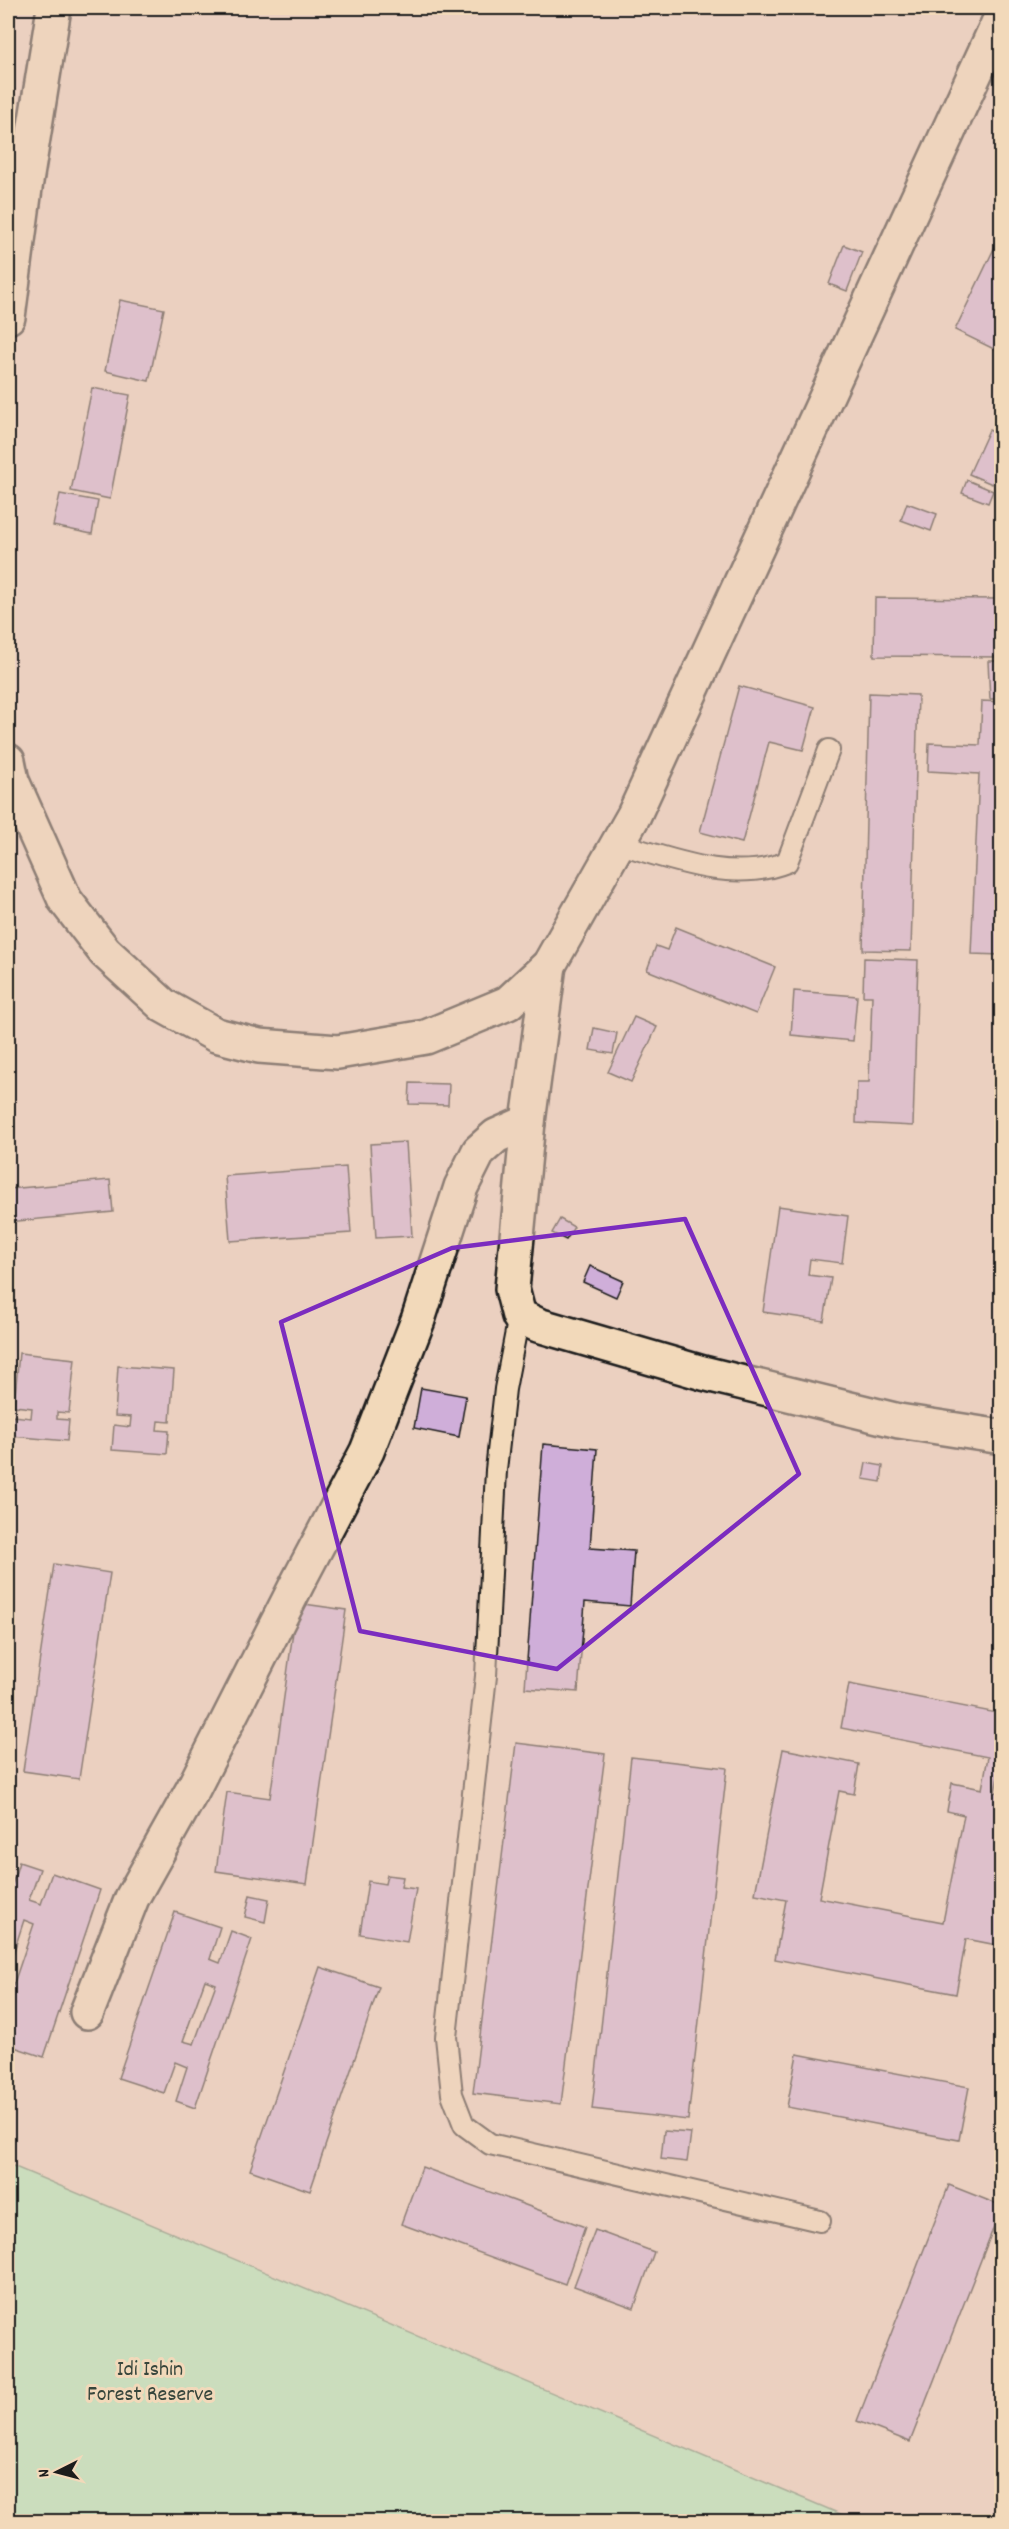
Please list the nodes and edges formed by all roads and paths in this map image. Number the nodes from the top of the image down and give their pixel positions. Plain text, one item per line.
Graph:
1 (54, 8) edge
2 (1002, 15) edge
3 (8, 317) edge
4 (830, 750) dead end
5 (8, 761) edge
6 (617, 843) junction
7 (549, 965) junction
8 (528, 1122) junction
9 (519, 1316) junction
10 (1002, 1437) edge
11 (87, 2012) dead end
12 (820, 2221) dead end

1 - 3 street
2 - 6 street
4 - 6 lane
5 - 7 street
6 - 7 street
7 - 8 street
8 - 9 street
8 - 11 street
9 - 10 street
9 - 12 lane

